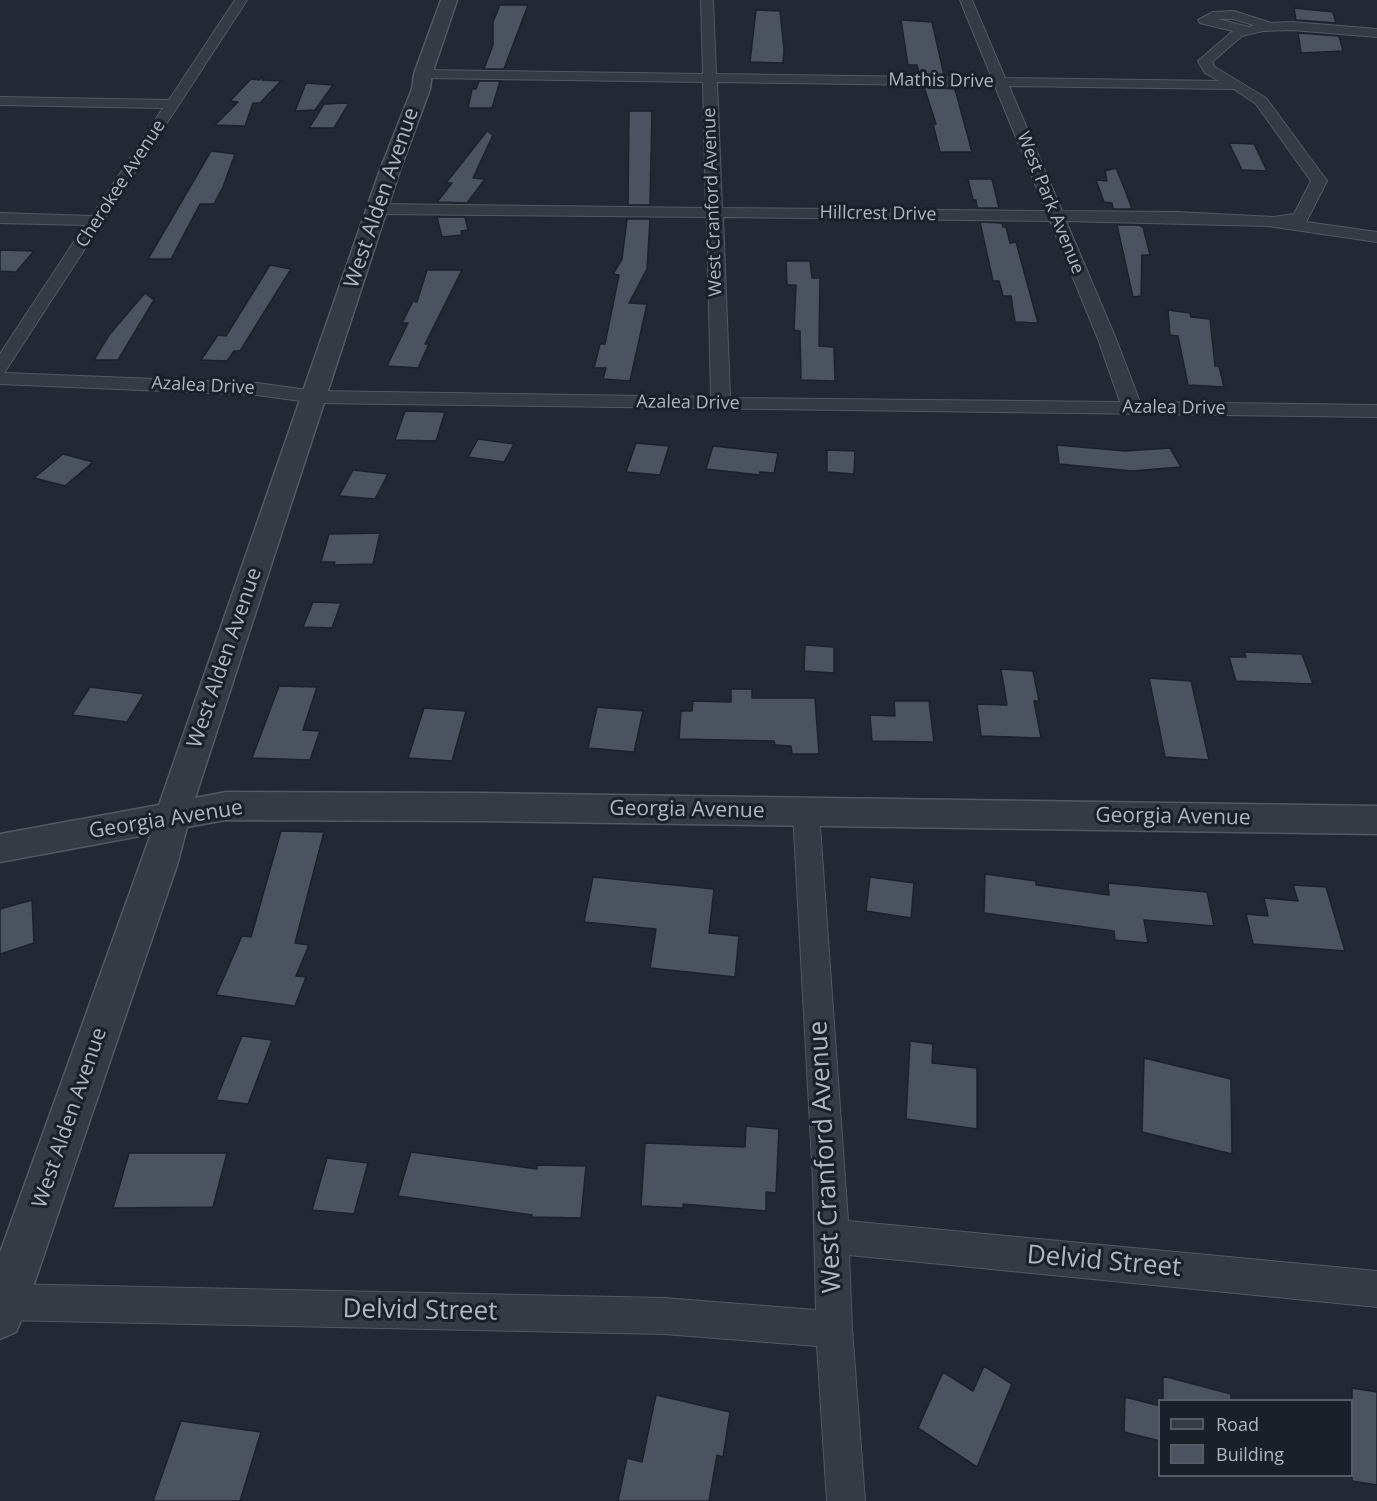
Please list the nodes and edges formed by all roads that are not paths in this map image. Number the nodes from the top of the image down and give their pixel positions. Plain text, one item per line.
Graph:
1 (241, 0) edge
2 (448, 0) edge
3 (707, 0) edge
4 (966, 0) edge
5 (1268, 26) junction
6 (1247, 30) junction
7 (1377, 33) edge
8 (423, 74) junction
9 (710, 78) junction
10 (1002, 82) junction
11 (1236, 85) junction
12 (0, 101) edge
13 (173, 104) junction
14 (377, 209) junction
15 (714, 211) junction
16 (1054, 216) junction
17 (0, 219) edge
18 (96, 221) junction
19 (1268, 221) junction
20 (1377, 237) edge
21 (0, 368) edge
22 (0, 378) edge
23 (315, 397) junction
24 (721, 404) junction
25 (1132, 408) junction
26 (1377, 411) edge
27 (806, 812) junction
28 (173, 815) junction
29 (1377, 820) edge
30 (0, 848) edge
31 (831, 1236) junction
32 (1377, 1289) edge
33 (3, 1309) edge
34 (834, 1329) junction
35 (846, 1501) edge

1 - 13 street, Cherokee Avenue
2 - 8 street, West Alden Avenue
3 - 9 street, West Cranford Avenue
4 - 10 street, West Park Avenue
5 - 6 street
5 - 6 street
5 - 7 street
6 - 11 street
8 - 9 street, Mathis Drive
8 - 14 street, West Alden Avenue
9 - 10 street, Mathis Drive
9 - 15 street, West Cranford Avenue
10 - 11 street, Mathis Drive
10 - 16 street, West Park Avenue
11 - 19 street
12 - 13 street
13 - 18 street, Cherokee Avenue
14 - 15 street, Hillcrest Drive
14 - 23 street, West Alden Avenue
15 - 16 street, Hillcrest Drive
15 - 24 street, West Cranford Avenue
16 - 19 street, Hillcrest Drive
16 - 25 street, West Park Avenue
17 - 18 street
18 - 21 street, Cherokee Avenue
19 - 20 street, Hillcrest Drive
22 - 23 street, Azalea Drive
23 - 24 street, Azalea Drive
23 - 28 street, West Alden Avenue
24 - 25 street, Azalea Drive
25 - 26 street, Azalea Drive
27 - 28 street, Georgia Avenue
27 - 29 street, Georgia Avenue
27 - 31 street, West Cranford Avenue
28 - 30 street, Georgia Avenue
28 - 33 street, West Alden Avenue
31 - 32 street, Delvid Street
31 - 34 street, West Cranford Avenue
33 - 34 street, Delvid Street
34 - 35 street, West Cranford Avenue

